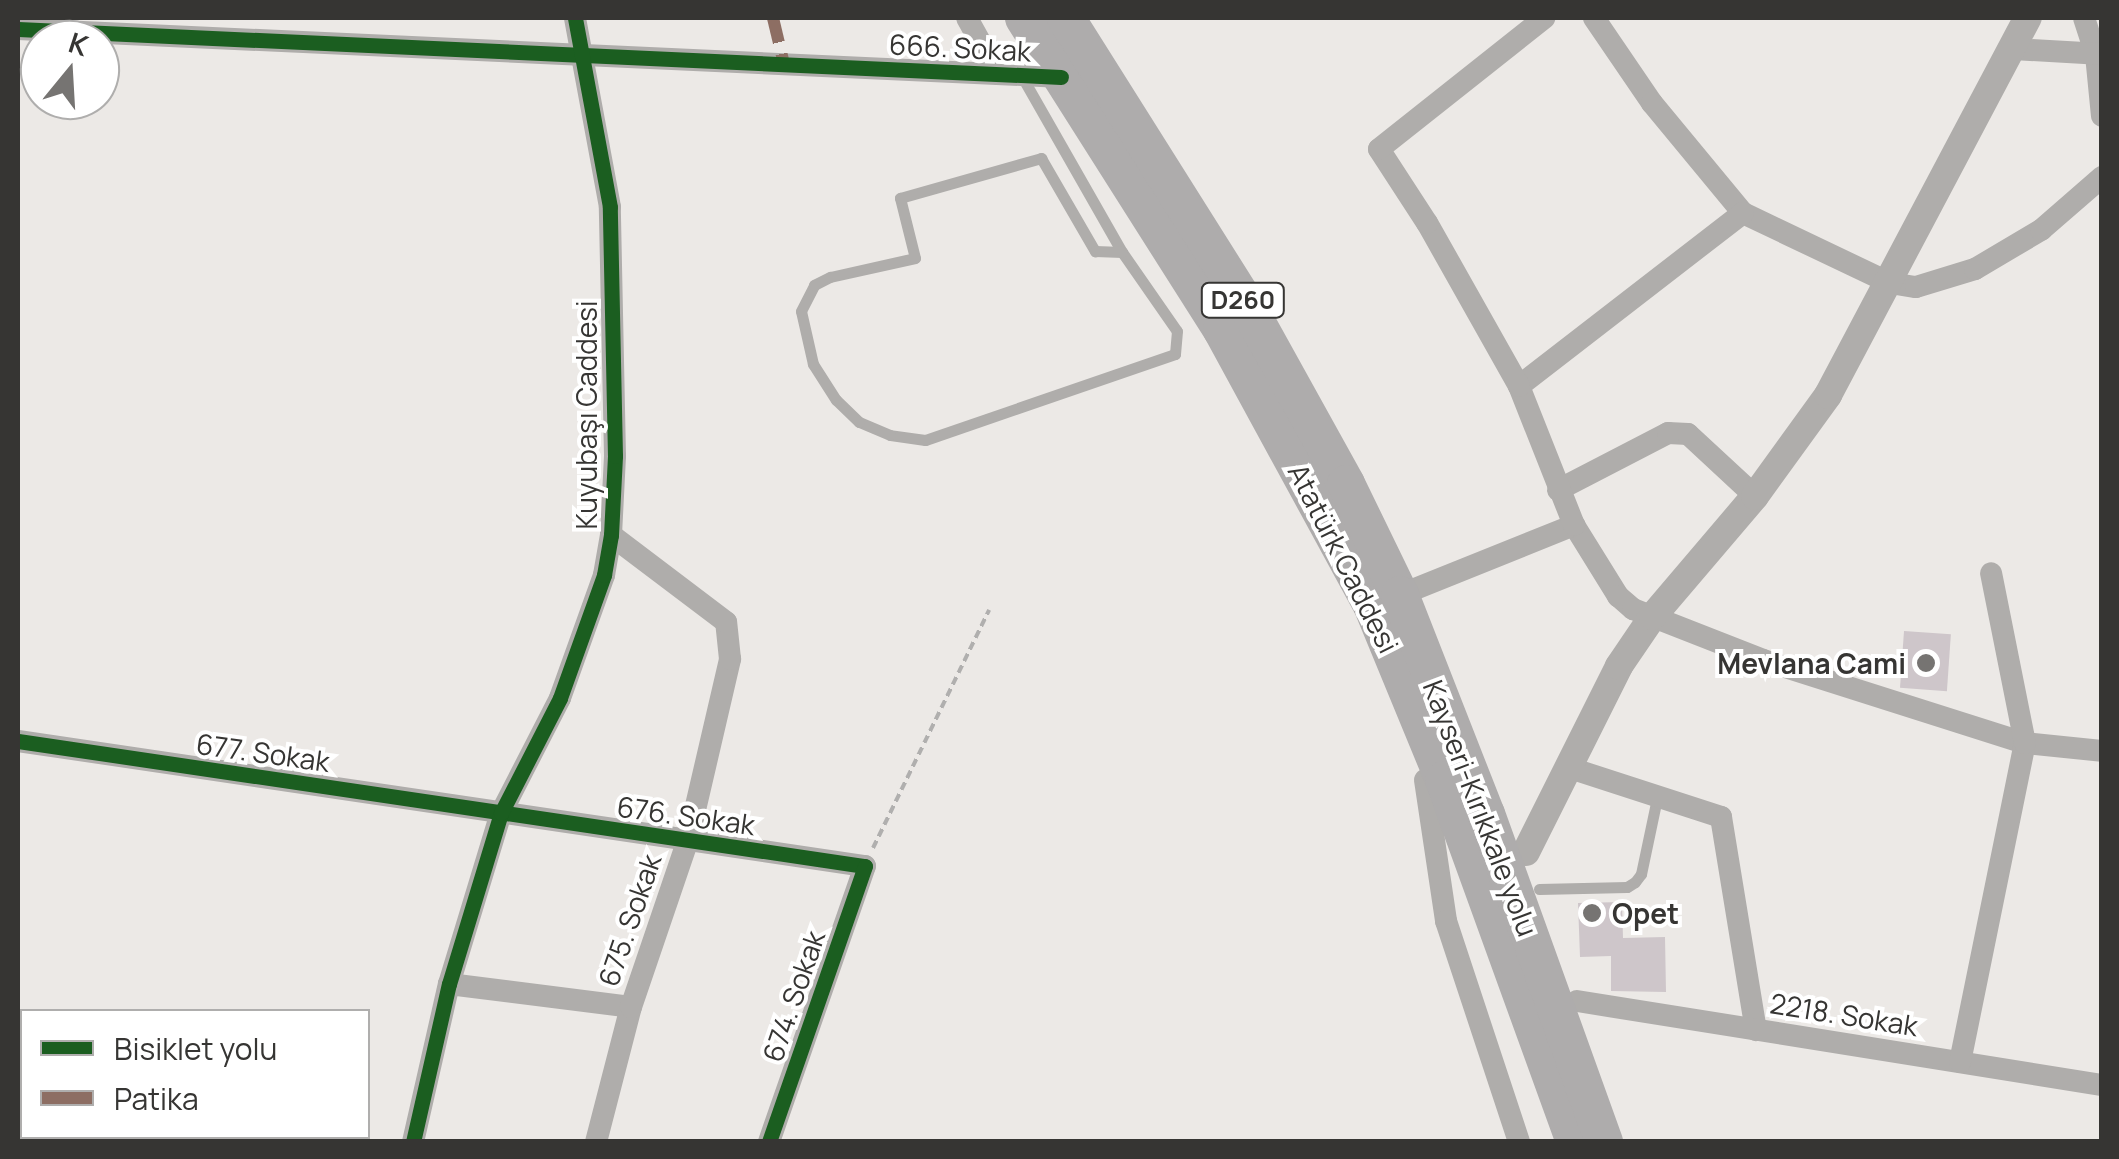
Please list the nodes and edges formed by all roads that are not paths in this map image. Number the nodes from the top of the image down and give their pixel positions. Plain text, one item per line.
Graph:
1 (575, 18) edge
2 (967, 18) edge
3 (1024, 18) edge
4 (1066, 18) edge
5 (1544, 18) edge
6 (1594, 18) edge
7 (2028, 18) edge
8 (2084, 18) edge
9 (18, 28) edge
10 (2012, 49) junction
11 (2099, 54) edge
12 (582, 55) junction
13 (1010, 75) junction
14 (1061, 77) junction
15 (2102, 116) edge
16 (2102, 178) edge
17 (1743, 214) junction
18 (1122, 252) junction
19 (1890, 282) junction
20 (1519, 386) junction
21 (1558, 490) junction
22 (1755, 496) junction
23 (1574, 525) junction
24 (611, 535) junction
25 (1991, 573) dead end
26 (1386, 600) junction
27 (1653, 616) junction
28 (18, 741) edge
29 (2025, 743) junction
30 (2102, 751) edge
31 (1566, 767) junction
32 (1425, 780) junction
33 (1657, 798) junction
34 (501, 813) junction
35 (688, 840) junction
36 (1526, 852) junction
37 (865, 866) joint
38 (1538, 889) junction
39 (448, 984) junction
40 (1577, 1001) junction
41 (631, 1007) junction
42 (1756, 1030) junction
43 (1960, 1062) junction
44 (2102, 1085) edge
45 (413, 1142) edge
46 (596, 1142) edge
47 (769, 1142) edge
48 (1518, 1142) edge
49 (1551, 1142) edge
50 (1575, 1142) edge
51 (1604, 1142) edge
52 (1627, 1142) edge

1 - 12 street, Kuyubaşı Caddesi
2 - 13 street
3 - 14 highway, Atatürk Caddesi / D260
4 - 26 highway, Kayseri-Kırıkkale yolu / D260
5 - 20 street
6 - 17 street
7 - 10 street
8 - 11 street
9 - 12 street, 666. Sokak
10 - 11 street
10 - 19 street
11 - 15 street
12 - 13 street, 666. Sokak
12 - 24 street, Kuyubaşı Caddesi
13 - 14 street, 666. Sokak
13 - 18 lane
14 - 26 highway, Atatürk Caddesi / D260
16 - 19 street
17 - 19 street
17 - 20 street
18 - 18 lane
19 - 22 street
20 - 21 street
21 - 22 street
21 - 23 street
22 - 27 street
23 - 26 street
23 - 27 street
24 - 34 street, Kuyubaşı Caddesi
24 - 35 street, 675. Sokak
25 - 29 street
26 - 32 highway
26 - 36 highway
26 - 50 highway, Atatürk Caddesi / D260
26 - 51 highway, Kayseri-Kırıkkale yolu / D260
27 - 29 street
27 - 31 street
28 - 34 street, 677. Sokak
29 - 30 street
29 - 43 street
31 - 33 street
31 - 36 street
32 - 48 street
32 - 49 highway
33 - 38 lane
33 - 42 street
34 - 35 street, 676. Sokak
34 - 39 street, Kuyubaşı Caddesi
35 - 37 street, 676. Sokak
35 - 41 street, 675. Sokak
36 - 38 highway
37 - 47 street, 674. Sokak
38 - 40 highway
39 - 41 street
39 - 45 street, Kuyubaşı Caddesi
40 - 42 street, 2218. Sokak
40 - 52 highway
41 - 46 street, 675. Sokak
42 - 43 street, 2218. Sokak
43 - 44 street, 2218. Sokak

